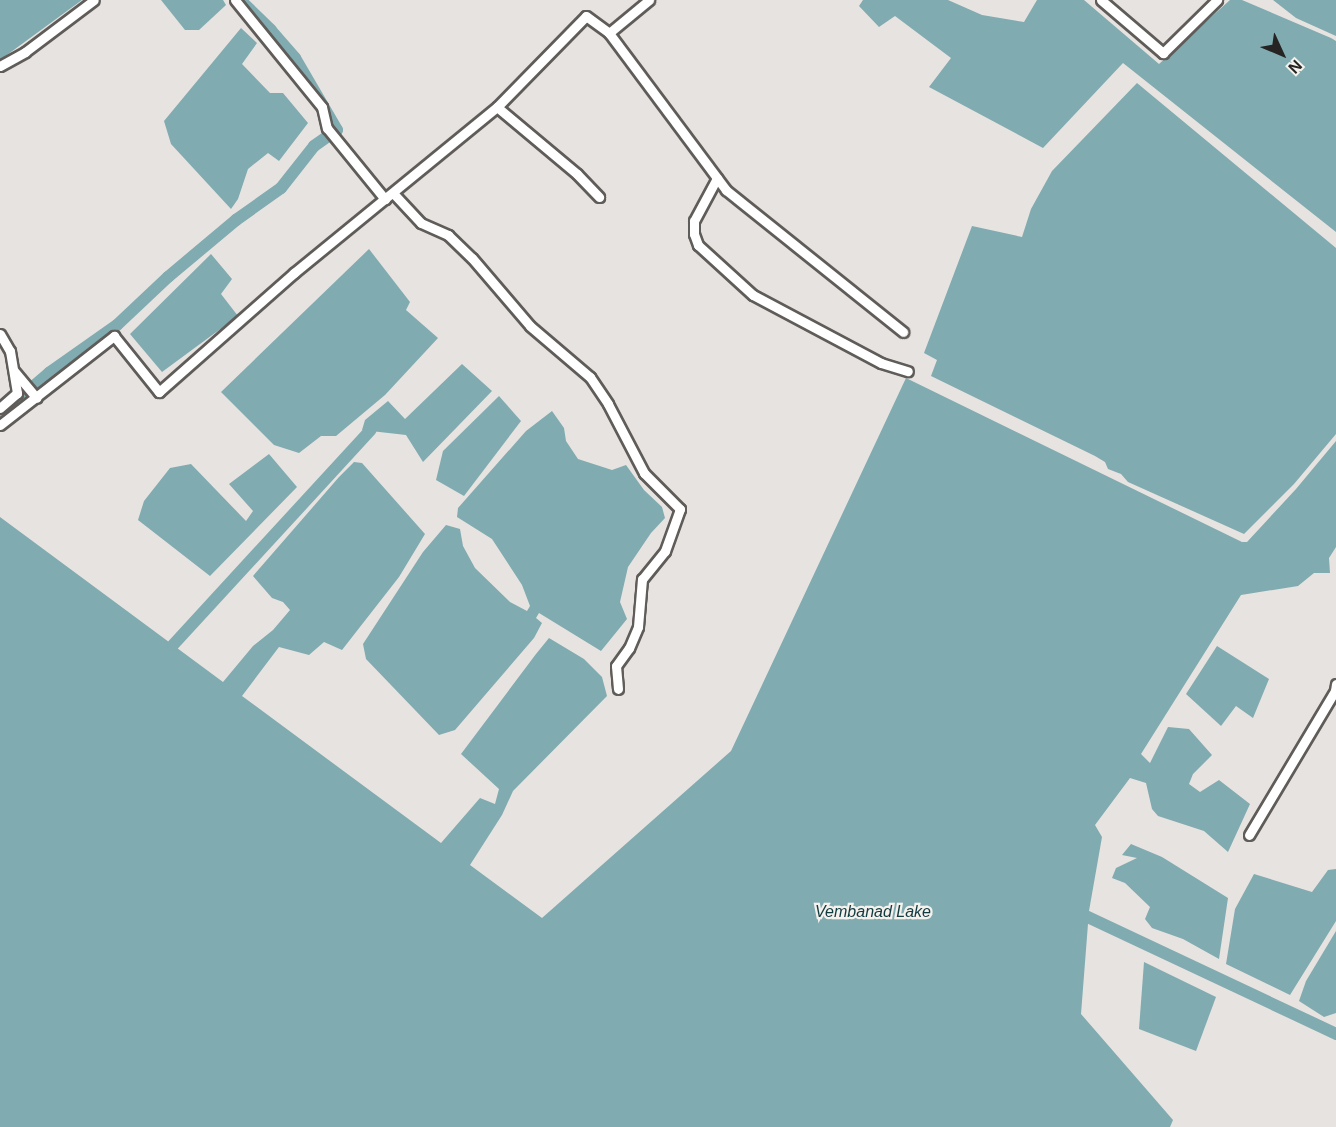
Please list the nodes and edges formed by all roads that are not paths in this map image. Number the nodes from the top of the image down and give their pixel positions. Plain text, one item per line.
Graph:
1 (94, 0) edge
2 (235, 0) edge
3 (649, 0) edge
4 (1101, 0) edge
5 (1216, 0) edge
6 (609, 33) junction
7 (0, 66) edge
8 (497, 107) junction
9 (717, 178) junction
10 (393, 193) junction
11 (599, 197) dead end
12 (385, 199) junction
13 (903, 332) dead end
14 (0, 334) edge
15 (14, 371) junction
16 (908, 372) dead end
17 (36, 397) junction
18 (0, 408) edge
19 (0, 424) edge
20 (1336, 688) edge
21 (618, 689) dead end
22 (1249, 835) dead end

1 - 7 street
2 - 12 street
3 - 6 street
4 - 5 street
6 - 8 street
6 - 9 street
8 - 10 street
8 - 11 street
9 - 13 street
9 - 16 street
10 - 12 street
10 - 21 street
12 - 17 street
14 - 15 street
15 - 17 street
15 - 18 street
17 - 19 street
20 - 22 street

